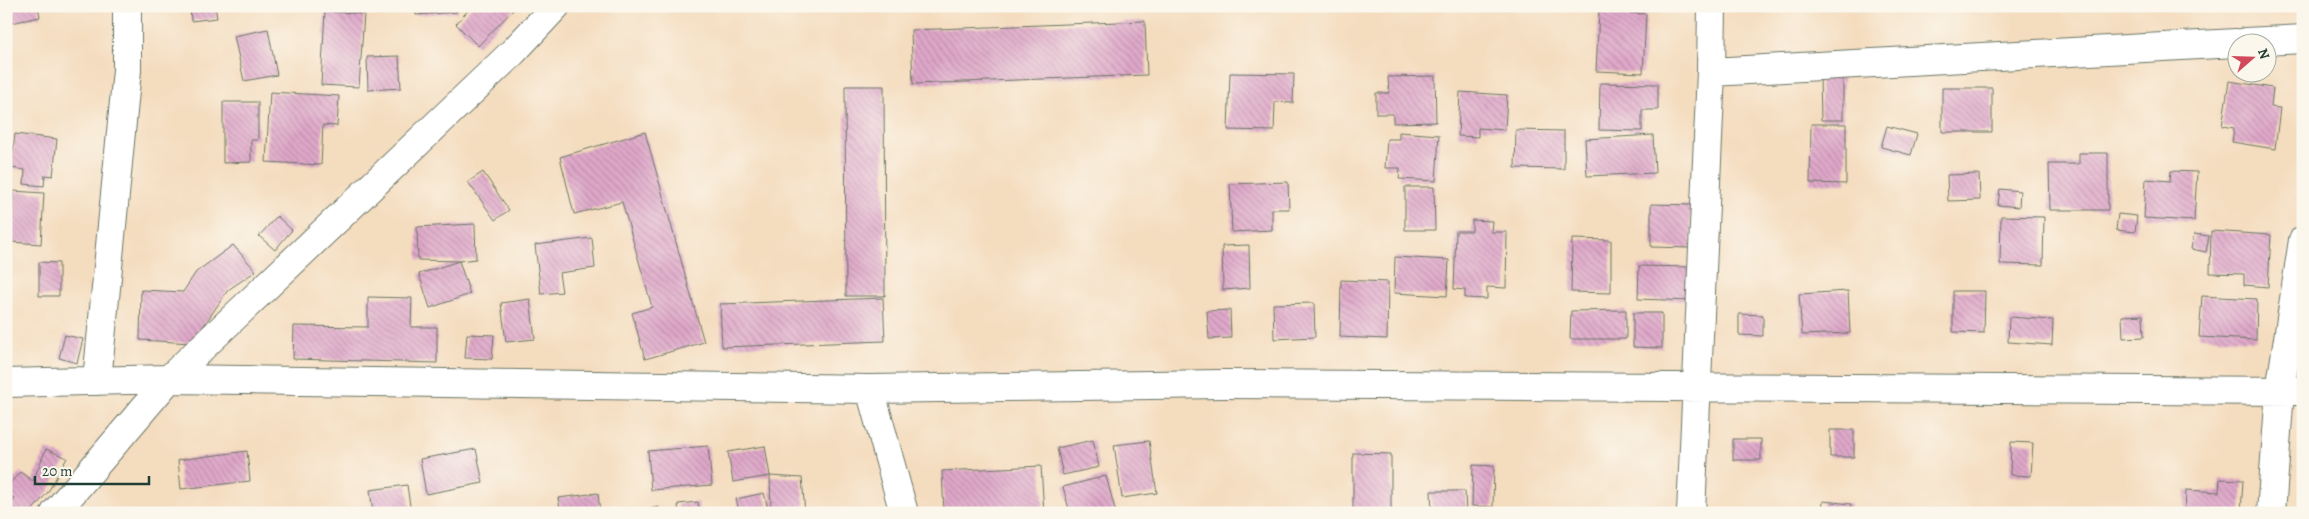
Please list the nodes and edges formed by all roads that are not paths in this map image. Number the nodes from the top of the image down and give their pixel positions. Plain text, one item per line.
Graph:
1 (127, 6) edge
2 (556, 6) edge
3 (1712, 6) edge
4 (2303, 39) edge
5 (2276, 40) edge
6 (2226, 44) edge
7 (1711, 72) junction
8 (2303, 240) edge
9 (170, 379) junction
10 (97, 381) junction
11 (6, 383) edge
12 (1697, 388) junction
13 (870, 389) junction
14 (2291, 391) edge
15 (56, 513) edge
16 (904, 513) edge
17 (1691, 513) edge
18 (2271, 513) edge

1 - 10 street
2 - 9 street
3 - 7 street
4 - 5 street
6 - 7 street
7 - 12 street
8 - 14 street
9 - 10 street
9 - 13 street
9 - 15 street
10 - 11 street
12 - 13 street
12 - 14 street
12 - 17 street
13 - 16 street
14 - 18 street

